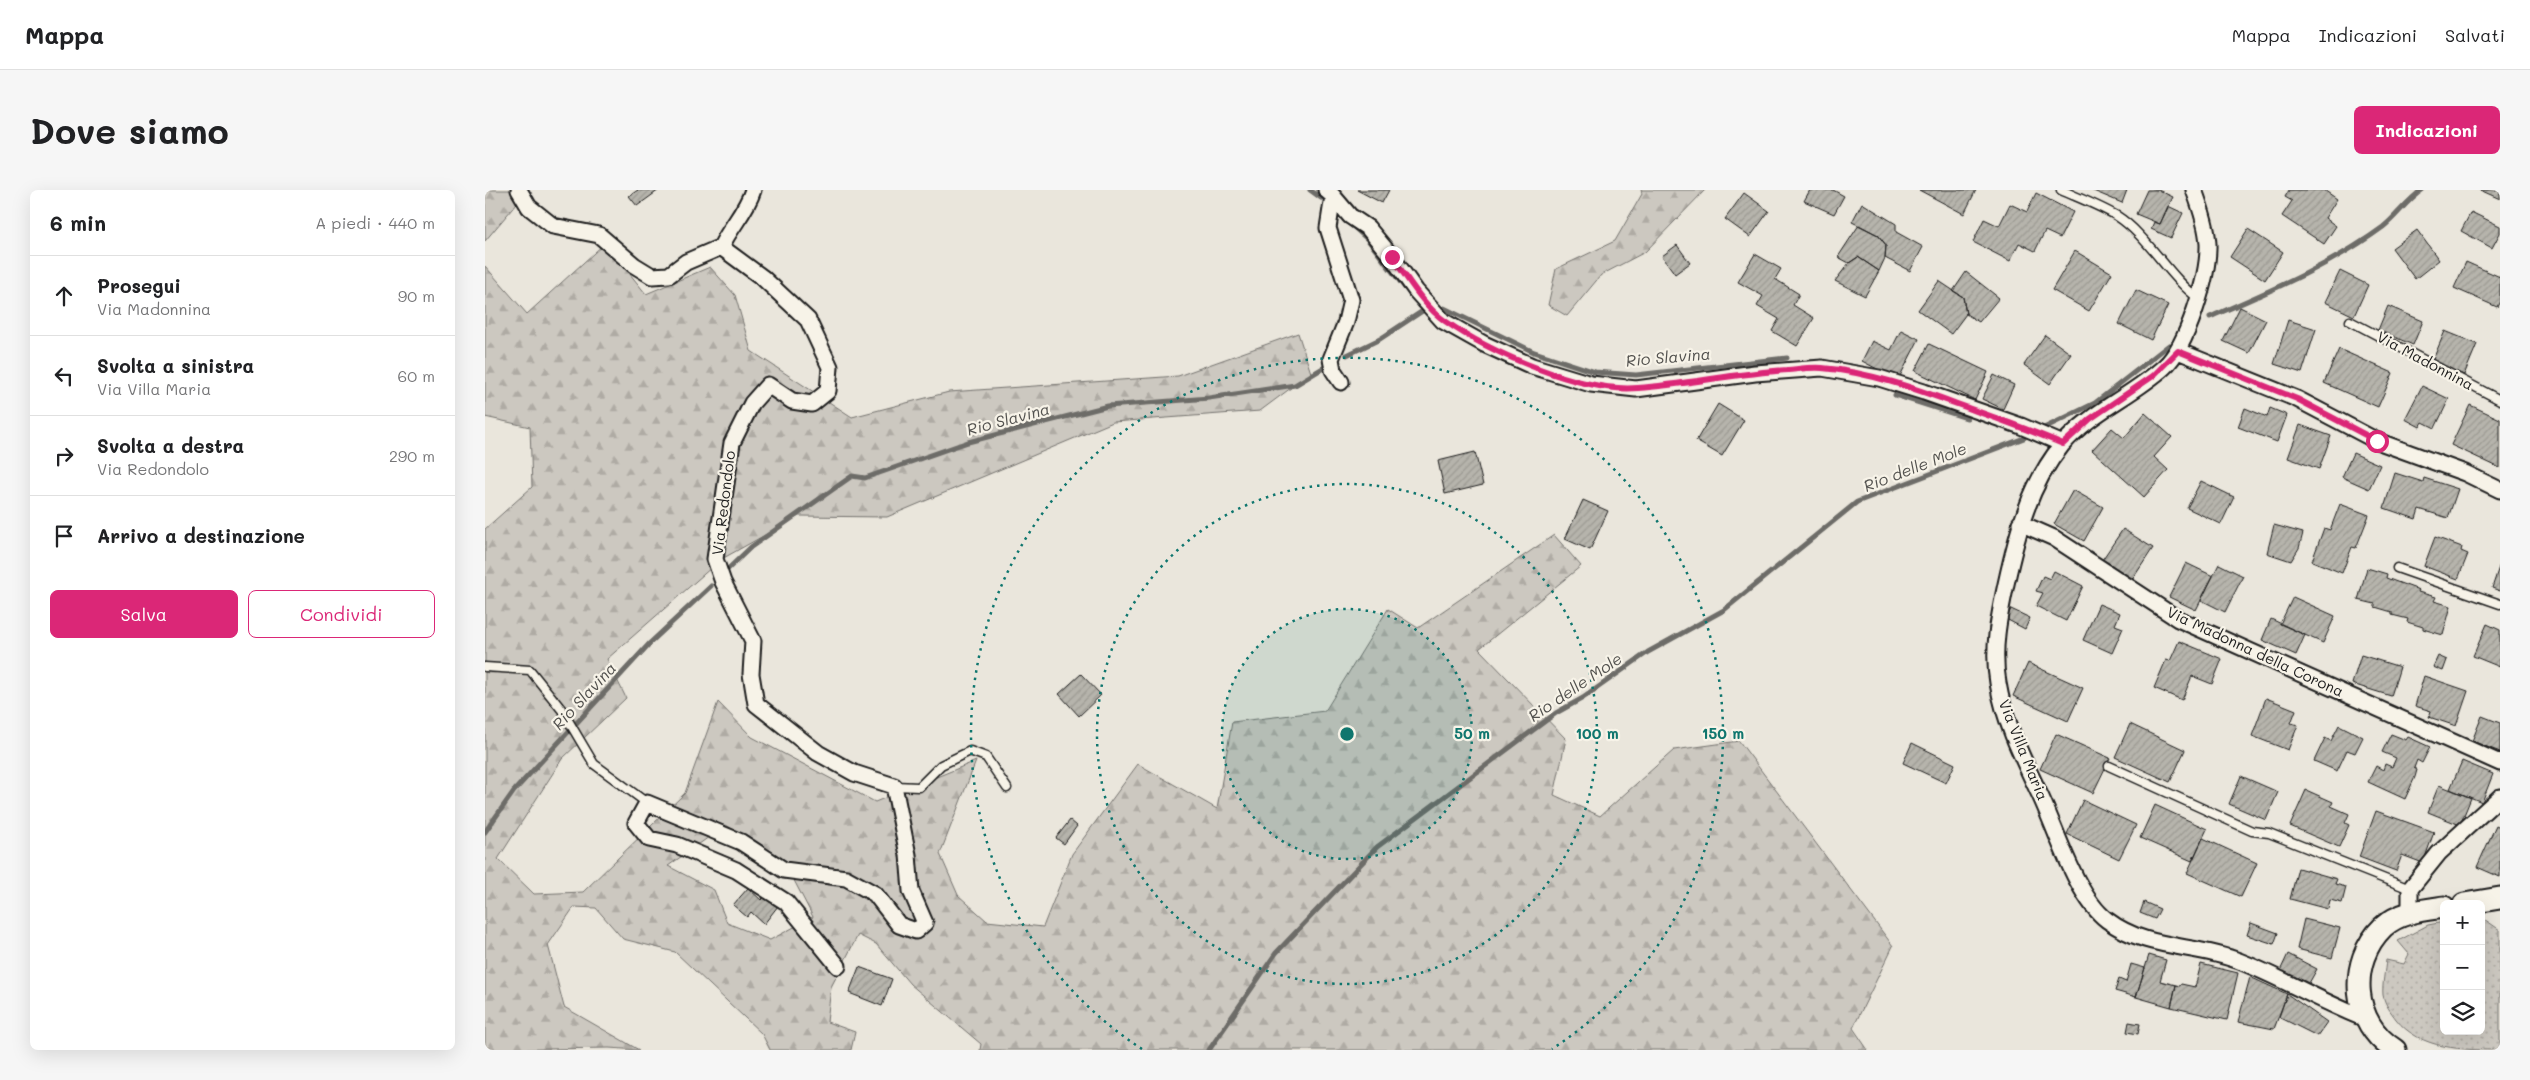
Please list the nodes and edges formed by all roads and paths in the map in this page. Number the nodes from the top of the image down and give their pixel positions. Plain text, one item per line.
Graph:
1 (519, 190) edge
2 (753, 190) edge
3 (2061, 190) edge
4 (2194, 190) edge
5 (1329, 193) edge
6 (721, 247) junction
7 (2198, 298) junction
8 (2350, 321) dead end
9 (2178, 351) junction
10 (1341, 382) dead end
11 (2500, 400) edge
12 (2063, 444) junction
13 (2500, 490) edge
14 (2020, 522) junction
15 (2397, 568) dead end
16 (2500, 604) edge
17 (485, 667) edge
18 (2500, 763) edge
19 (2109, 766) dead end
20 (894, 786) junction
21 (1007, 788) dead end
22 (2500, 798) edge
23 (647, 803) junction
24 (2410, 889) junction
25 (2500, 898) edge
26 (2485, 900) edge
27 (2440, 908) edge
28 (2410, 912) junction
29 (838, 966) dead end
30 (2366, 1020) junction
31 (2395, 1050) edge

1 - 6 street
2 - 6 street
3 - 7 lane
4 - 7 street, Via Villa Maria
5 - 10 street
5 - 12 street
6 - 20 street, Via Redondolo
7 - 9 street, Via Villa Maria
8 - 11 lane, Via Madonnina
9 - 12 street, Via Villa Maria
9 - 13 street
12 - 14 street, Via Villa Maria
14 - 18 street, Via Madonna della Corona
14 - 30 street, Via Villa Maria
15 - 16 lane
17 - 23 lane
19 - 24 lane
20 - 21 lane
20 - 23 street
22 - 24 street
23 - 29 street
24 - 28 street
25 - 26 street
27 - 28 street
28 - 30 street
30 - 31 street

